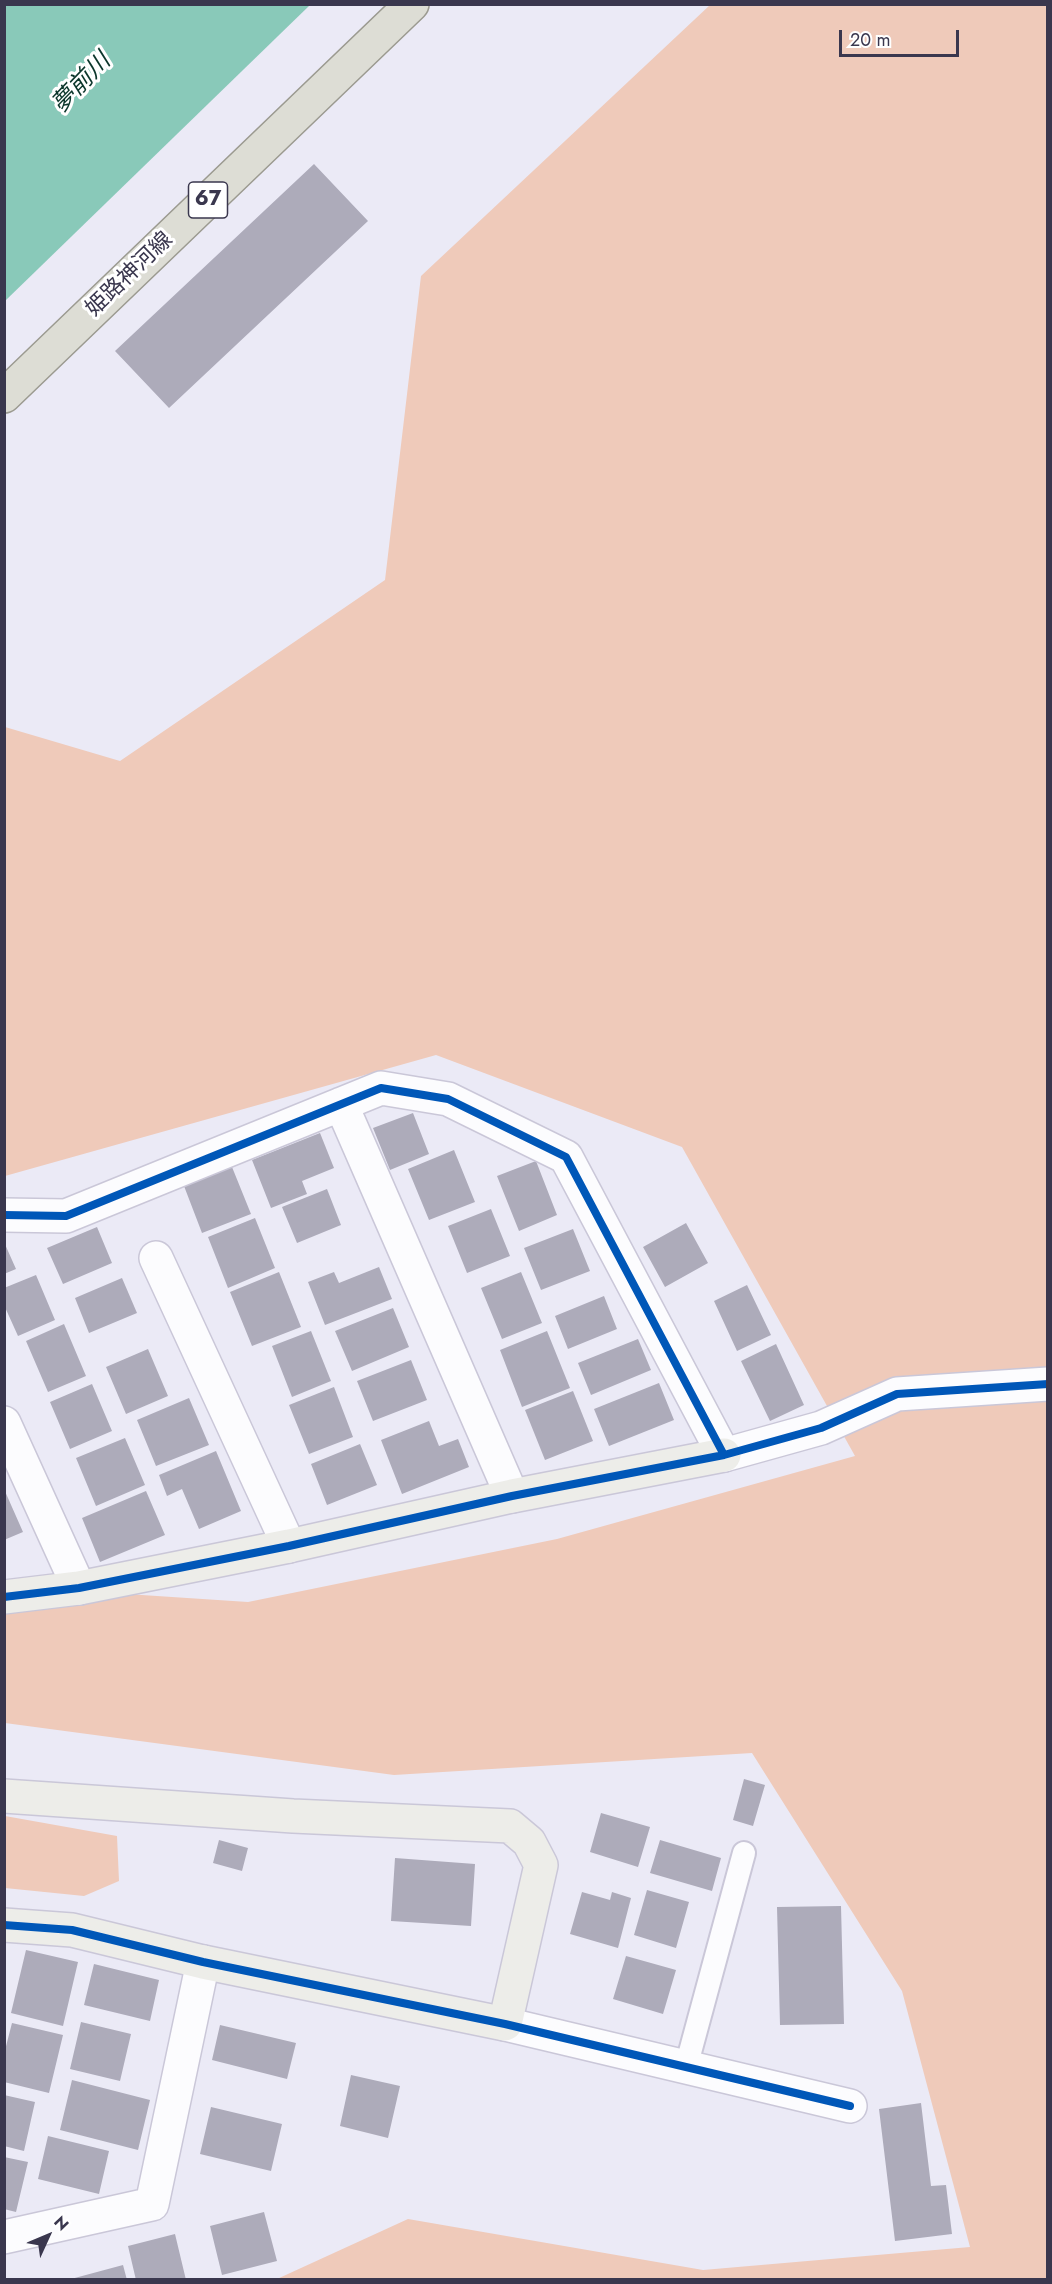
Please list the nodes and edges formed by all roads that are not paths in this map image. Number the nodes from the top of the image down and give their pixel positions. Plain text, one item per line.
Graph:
1 (412, 4) edge
2 (4, 396) edge
3 (341, 1104) junction
4 (4, 1215) edge
5 (156, 1258) dead end
6 (1047, 1384) edge
7 (4, 1424) edge
8 (724, 1455) junction
9 (512, 1496) junction
10 (289, 1546) junction
11 (79, 1588) junction
12 (4, 1597) edge
13 (4, 1796) edge
14 (744, 1853) dead end
15 (4, 1925) edge
16 (203, 1962) junction
17 (505, 2024) junction
18 (686, 2067) junction
19 (850, 2106) dead end
20 (4, 2237) edge

1 - 2 main road, 姫路神河線 / 67
3 - 4 street
3 - 8 street
3 - 9 street
5 - 10 street
6 - 8 street
7 - 11 street
8 - 9 street
9 - 10 street
10 - 11 street
11 - 12 street
13 - 17 street
14 - 18 lane
15 - 16 street
16 - 17 street
16 - 20 street
17 - 18 street
18 - 19 street

